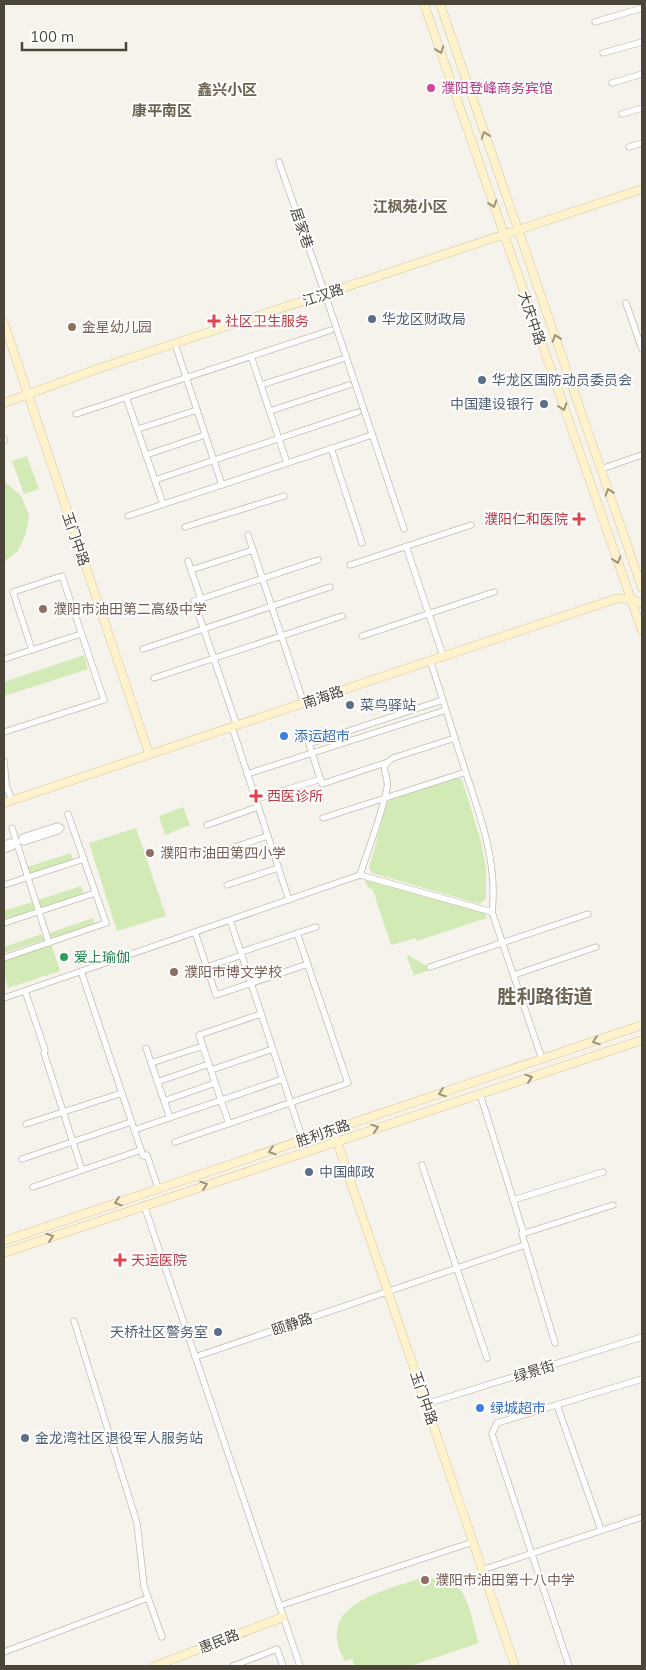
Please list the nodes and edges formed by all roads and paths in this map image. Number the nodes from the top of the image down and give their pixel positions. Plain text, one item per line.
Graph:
1 (424, 4) edge
2 (440, 4) edge
3 (642, 8) edge
4 (594, 22) dead end
5 (642, 42) edge
6 (603, 53) dead end
7 (642, 74) edge
8 (612, 83) dead end
9 (642, 108) edge
10 (622, 114) dead end
11 (642, 143) edge
12 (629, 147) dead end
13 (279, 162) dead end
14 (642, 188) edge
15 (518, 230) junction
16 (503, 235) junction
17 (326, 294) junction
18 (626, 303) dead end
19 (4, 323) edge
20 (331, 330) dead end
21 (175, 344) junction
22 (642, 349) edge
23 (251, 356) junction
24 (342, 359) dead end
25 (186, 377) junction
26 (261, 385) junction
27 (349, 385) dead end
28 (28, 395) junction
29 (126, 397) junction
30 (4, 403) edge
31 (197, 410) junction
32 (270, 411) junction
33 (358, 412) dead end
34 (76, 414) dead end
35 (138, 429) junction
36 (206, 435) junction
37 (372, 435) junction
38 (279, 439) junction
39 (331, 448) junction
40 (146, 454) junction
41 (642, 455) edge
42 (214, 460) junction
43 (287, 463) junction
44 (601, 469) junction
45 (155, 480) junction
46 (222, 484) junction
47 (284, 496) dead end
48 (164, 504) junction
49 (128, 516) dead end
50 (471, 525) dead end
51 (185, 527) dead end
52 (404, 529) dead end
53 (248, 535) dead end
54 (362, 543) dead end
55 (406, 546) junction
56 (253, 550) junction
57 (318, 560) dead end
58 (188, 561) dead end
59 (350, 565) dead end
60 (191, 570) junction
61 (263, 578) junction
62 (330, 587) dead end
63 (642, 588) edge
64 (494, 592) dead end
65 (201, 599) junction
66 (632, 601) junction
67 (642, 603) edge
68 (272, 606) junction
69 (429, 613) junction
70 (342, 616) dead end
71 (204, 629) junction
72 (642, 631) edge
73 (81, 634) junction
74 (282, 636) junction
75 (362, 636) dead end
76 (142, 649) dead end
77 (32, 650) junction
78 (443, 656) junction
79 (214, 658) junction
80 (4, 659) edge
81 (430, 660) junction
82 (154, 678) dead end
83 (443, 700) junction
84 (304, 704) junction
85 (446, 710) junction
86 (234, 726) junction
87 (4, 732) edge
88 (455, 738) junction
89 (312, 753) junction
90 (149, 754) junction
91 (4, 761) edge
92 (386, 764) junction
93 (466, 772) junction
94 (247, 774) junction
95 (321, 779) junction
96 (5, 782) edge
97 (385, 797) junction
98 (256, 799) junction
99 (8, 802) edge
100 (258, 807) junction
101 (68, 814) dead end
102 (323, 818) dead end
103 (72, 824) junction
104 (207, 825) dead end
105 (12, 828) dead end
106 (268, 836) junction
107 (17, 842) junction
108 (4, 844) edge
109 (4, 850) edge
110 (216, 853) dead end
111 (84, 859) junction
112 (278, 868) junction
113 (360, 875) junction
114 (28, 877) junction
115 (4, 885) edge
116 (227, 885) dead end
117 (95, 893) junction
118 (289, 900) junction
119 (39, 911) junction
120 (492, 912) junction
121 (588, 914) dead end
122 (230, 920) junction
123 (4, 923) edge
124 (316, 927) dead end
125 (195, 932) junction
126 (298, 933) junction
127 (49, 942) junction
128 (502, 942) junction
129 (596, 947) dead end
130 (241, 953) junction
131 (4, 958) edge
132 (308, 964) junction
133 (207, 967) junction
134 (430, 967) dead end
135 (82, 971) junction
136 (514, 975) junction
137 (251, 983) junction
138 (4, 989) edge
139 (25, 991) junction
140 (5, 998) edge
141 (261, 1014) junction
142 (642, 1025) edge
143 (642, 1040) edge
144 (202, 1046) junction
145 (146, 1048) dead end
146 (273, 1049) junction
147 (542, 1059) junction
148 (151, 1063) junction
149 (210, 1067) junction
150 (282, 1079) junction
151 (158, 1082) junction
152 (215, 1083) junction
153 (122, 1093) junction
154 (480, 1094) junction
155 (221, 1100) junction
156 (164, 1101) junction
157 (290, 1103) junction
158 (63, 1112) junction
159 (170, 1118) junction
160 (131, 1122) junction
161 (26, 1124) dead end
162 (229, 1124) junction
163 (134, 1130) junction
164 (333, 1130) junction
165 (303, 1140) junction
166 (337, 1141) junction
167 (73, 1142) junction
168 (175, 1142) dead end
169 (141, 1150) junction
170 (22, 1159) dead end
171 (422, 1165) dead end
172 (82, 1170) junction
173 (603, 1172) dead end
174 (33, 1187) dead end
175 (158, 1188) junction
176 (513, 1200) junction
177 (144, 1205) junction
178 (613, 1205) dead end
179 (522, 1234) junction
180 (4, 1241) edge
181 (525, 1245) junction
182 (4, 1253) edge
183 (456, 1268) junction
184 (388, 1291) junction
185 (74, 1321) dead end
186 (642, 1337) edge
187 (554, 1343) dead end
188 (195, 1357) junction
189 (487, 1358) dead end
190 (642, 1379) edge
191 (426, 1404) junction
192 (557, 1405) junction
193 (642, 1517) edge
194 (601, 1530) junction
195 (472, 1542) junction
196 (532, 1553) junction
197 (482, 1570) junction
198 (148, 1598) junction
199 (279, 1606) junction
200 (283, 1617) junction
201 (162, 1637) dead end
202 (4, 1652) edge
203 (154, 1666) edge
204 (233, 1666) edge
205 (283, 1666) edge
206 (300, 1666) edge
207 (515, 1666) edge
208 (569, 1666) edge

1 -> 16 main road, 大庆中路
15 -> 2 main road, 大庆中路
3 - 4 street
5 - 6 street
7 - 8 street
9 - 10 street
11 - 12 street
13 - 17 street, 居家巷
14 - 15 main road, 江汉路
15 - 16 main road, 江汉路
44 -> 15 main road, 大庆中路
16 - 17 main road, 江汉路
16 -> 66 main road, 大庆中路
17 - 21 main road, 江汉路
17 - 37 street, 居家巷
18 - 22 street
19 - 28 main road, 玉门中路
20 - 23 street
21 - 25 street
21 - 28 main road, 江汉路
23 - 25 street
23 - 26 street
24 - 26 street
25 - 29 street
25 - 31 street
26 - 32 street
27 - 32 street
28 - 30 main road, 江汉路
28 - 90 main road, 玉门中路
29 - 34 street
29 - 35 street
31 - 35 street
31 - 36 street
32 - 38 street
33 - 38 street
35 - 40 street
36 - 40 street
36 - 42 street
37 - 39 street
37 - 52 street, 居家巷
38 - 42 street
38 - 43 street
39 - 43 street
39 - 54 street
40 - 45 street
41 - 44 street
42 - 45 street
42 - 46 street
43 - 46 street
63 -> 44 main road, 大庆中路
45 - 48 street
46 - 48 street
47 - 51 street
48 - 49 street
50 - 55 street
53 - 56 street
55 - 59 street
55 - 69 street
56 - 60 street
56 - 61 street
57 - 61 street
58 - 60 street
60 - 65 street
61 - 65 street
61 - 68 street
62 - 68 street
64 - 69 street
65 - 71 street
66 - 67 main road, 南海路
66 - 72 main road, 大庆中路
66 - 78 main road, 南海路
68 - 71 street
68 - 74 street
69 - 75 street
69 - 78 street
70 - 74 street
71 - 76 street
71 - 79 street
73 - 77 street
73 - 77 street
73 - 87 street
74 - 79 street
74 - 84 street
77 - 80 street
78 - 81 main road, 南海路
79 - 82 street
79 - 86 street
81 - 83 street
81 - 84 main road, 南海路
83 - 85 street
83 - 89 street
84 - 86 main road, 南海路
85 - 88 street
85 - 89 street
86 - 90 main road, 南海路
86 - 94 street
88 - 92 street
88 - 93 street
89 - 94 street
89 - 95 street
90 - 99 main road, 南海路
91 - 96 street
92 - 95 street
92 - 97 street
93 - 97 street
93 - 120 street
94 - 98 street
95 - 98 street
96 - 99 street
97 - 102 street
97 - 113 street
98 - 100 street
100 - 104 street
100 - 106 street
101 - 103 street
103 - 107 street
103 - 111 street
105 - 107 street
106 - 110 street
106 - 112 street
107 - 108 street
107 - 109 street
107 - 114 street
111 - 114 street
111 - 117 street
112 - 116 street
112 - 118 street
113 - 118 street
113 - 120 street
114 - 115 street
114 - 119 street
117 - 119 street
117 - 127 street
118 - 122 street
119 - 123 street
119 - 127 street
120 - 128 street
121 - 128 street
122 - 125 street
122 - 130 street
124 - 126 street
125 - 133 street
125 - 135 street
126 - 130 street
126 - 132 street
127 - 131 street
128 - 134 street
128 - 136 street
129 - 136 street
130 - 133 street
130 - 137 street
132 - 137 street
132 - 157 street
133 - 137 street
135 - 139 street
135 - 153 street
136 - 147 street
137 - 141 street
138 - 140 street
139 - 140 street
139 - 158 street
141 - 144 street
141 - 146 street
142 -> 147 main road, 胜利东路
154 -> 143 main road, 胜利东路
144 - 148 street
144 - 149 street
145 - 148 street
146 - 149 street
146 - 150 street
147 -> 164 main road, 胜利东路
148 - 151 street
149 - 151 street
149 - 152 street
150 - 155 street
150 - 157 street
151 - 156 street
152 - 155 street
152 - 156 street
153 - 158 street
153 - 160 street
166 -> 154 main road, 胜利东路
154 - 176 street
155 - 159 street
155 - 162 street
156 - 159 street
157 - 162 street
157 - 165 street
158 - 161 street
158 - 167 street
159 - 163 street
160 - 163 street
160 - 167 street
162 - 168 street
163 - 169 street
164 - 165 main road, 胜利东路
164 - 166 main road, 玉门中路
165 -> 175 main road, 胜利东路
177 -> 166 main road, 胜利东路
166 - 184 main road, 玉门中路
167 - 170 street
167 - 172 street
169 - 172 street
169 - 175 street
171 - 183 street
172 - 174 street
173 - 176 street
175 -> 180 main road, 胜利东路
176 - 179 street
182 -> 177 main road, 胜利东路
177 - 188 street
178 - 179 street
179 - 181 street
181 - 183 street, 颐静路
181 - 187 street
183 - 184 street, 颐静路
183 - 189 street
184 - 188 street, 颐静路
184 - 191 main road, 玉门中路
185 - 198 street
186 - 191 street, 绿景街
188 - 199 street
190 - 192 street
191 - 195 main road, 玉门中路
192 - 194 street
192 - 196 street
193 - 194 street
194 - 196 street
195 - 197 main road, 玉门中路
195 - 199 street
196 - 197 street
196 - 208 street
197 - 207 main road, 玉门中路
198 - 201 street
198 - 202 street
199 - 200 street
200 - 203 main road, 惠民路
200 - 206 street
204 - 205 street

